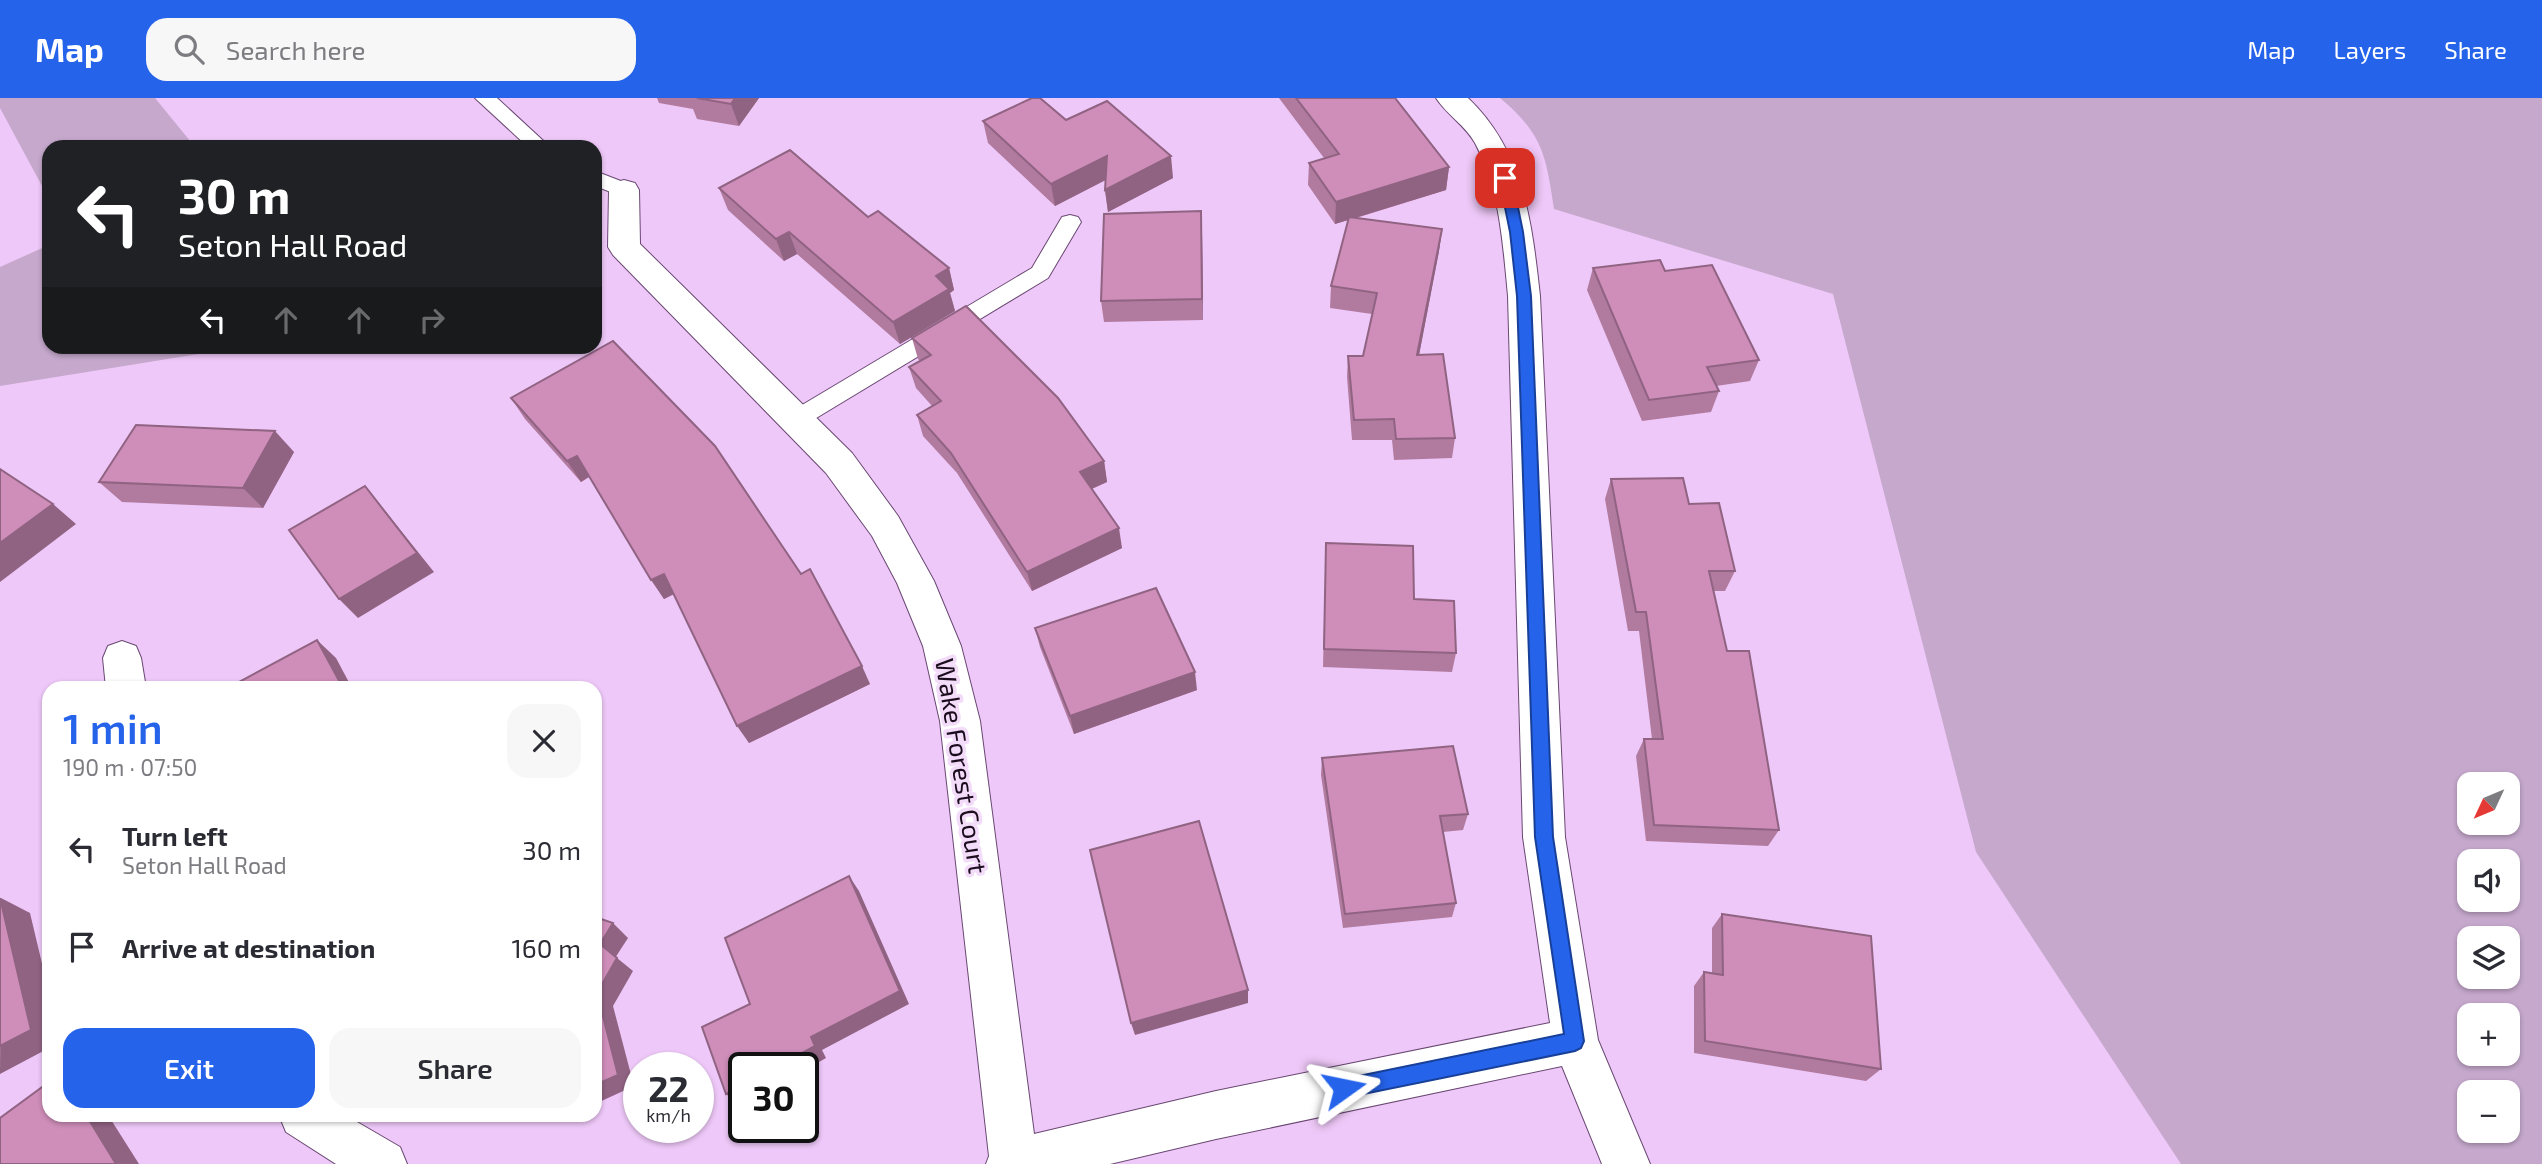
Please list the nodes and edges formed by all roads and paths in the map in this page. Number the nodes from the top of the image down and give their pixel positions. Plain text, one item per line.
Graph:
1 (485, 98) edge
2 (1451, 98) edge
3 (532, 140) edge
4 (609, 184) edge
5 (1070, 222) dead end
6 (795, 420) junction
7 (1575, 1041) junction
8 (314, 1122) edge
9 (1012, 1163) edge
10 (383, 1164) edge
11 (1626, 1164) edge

1 - 3 lane
2 - 7 street
4 - 6 street, Wake Forest Court
5 - 6 lane
6 - 9 street, Wake Forest Court
7 - 9 street
7 - 11 street
8 - 10 street

